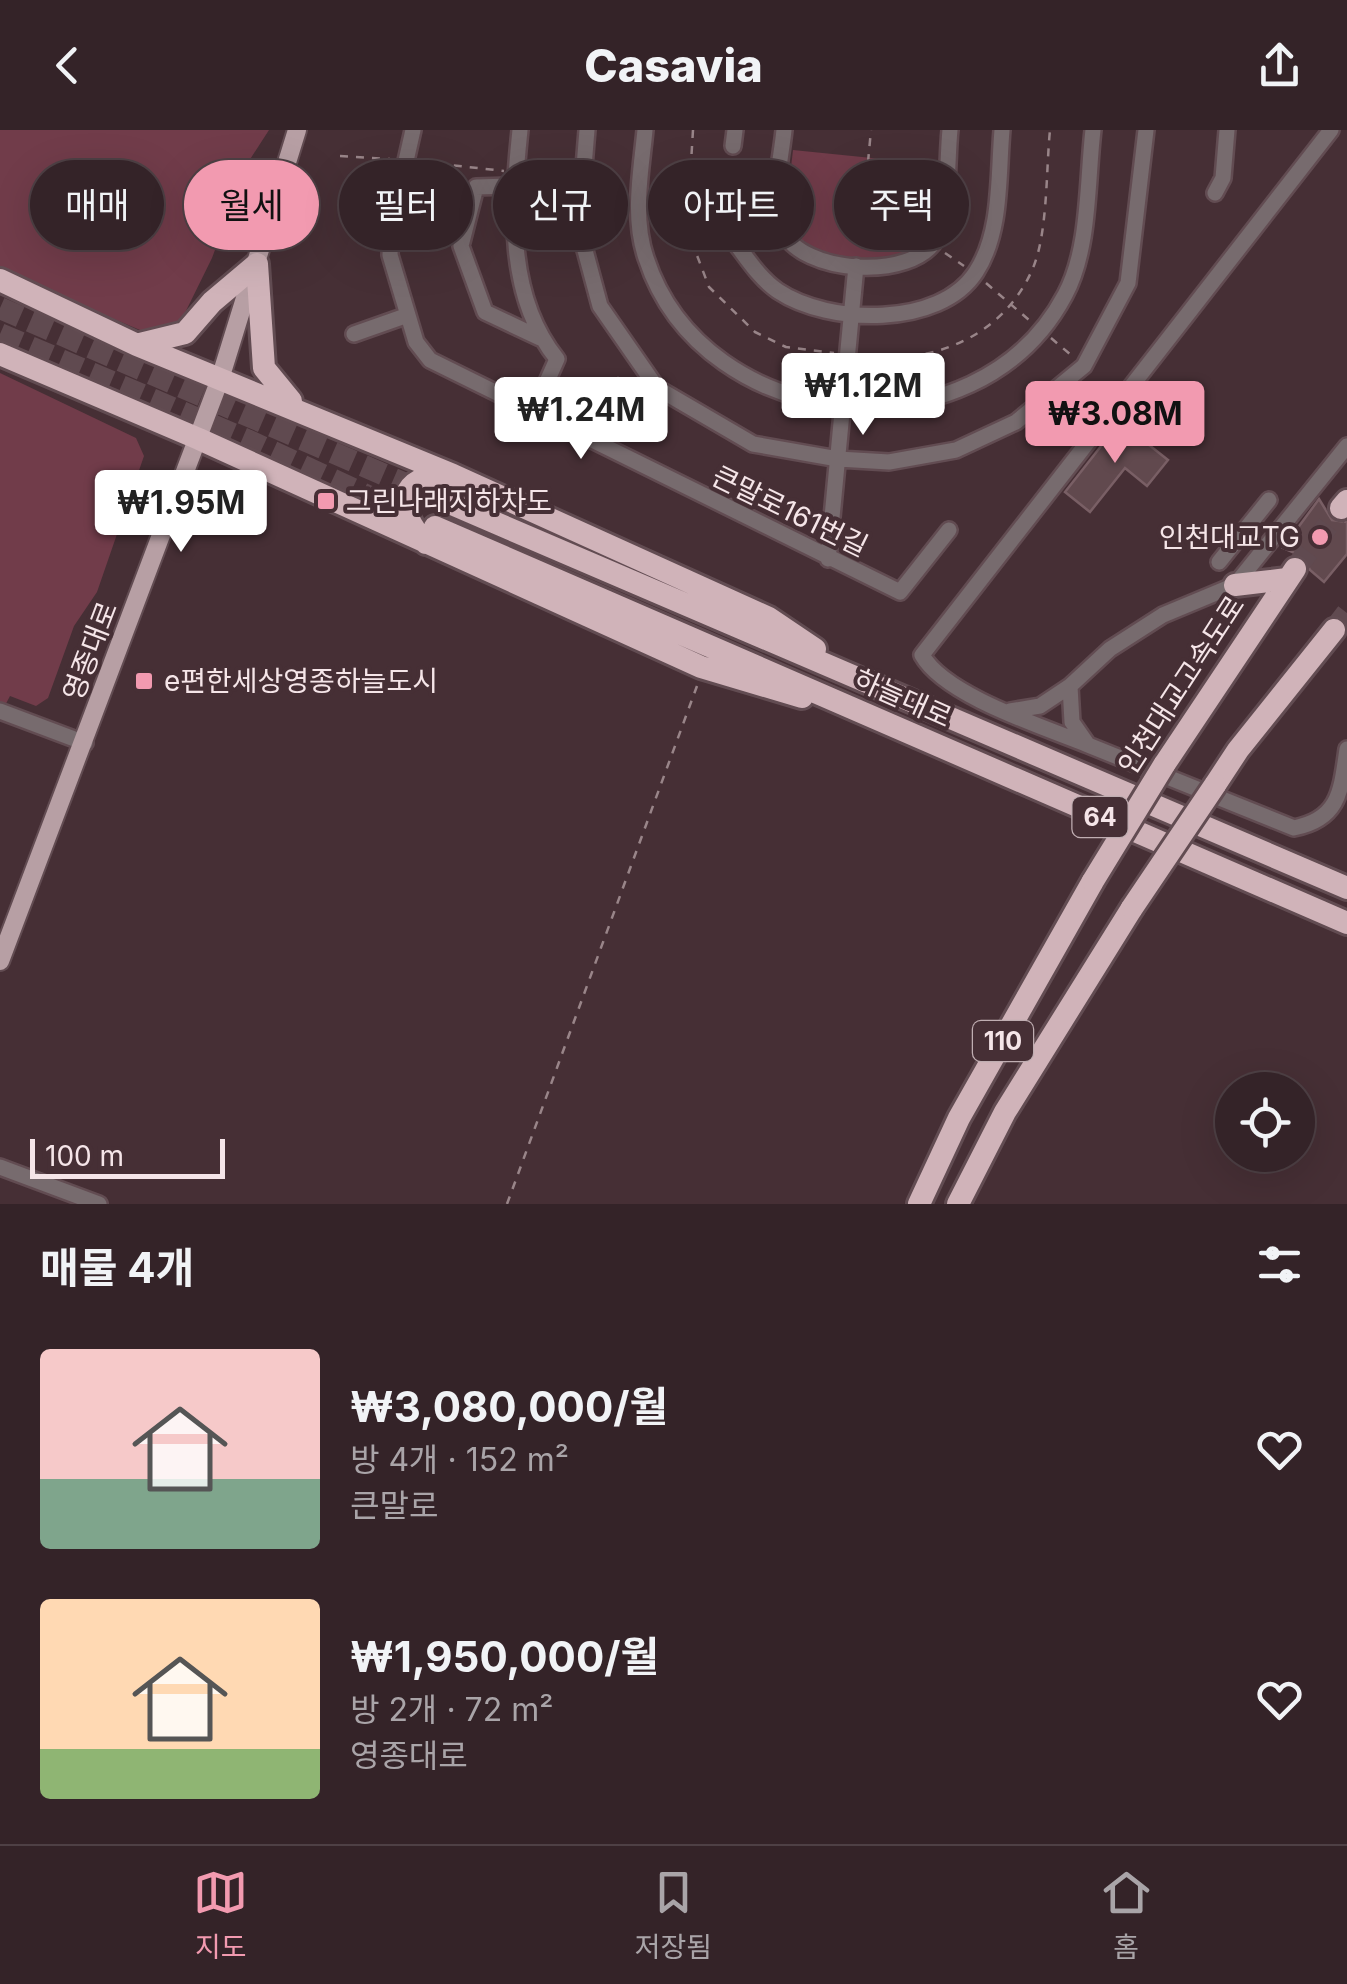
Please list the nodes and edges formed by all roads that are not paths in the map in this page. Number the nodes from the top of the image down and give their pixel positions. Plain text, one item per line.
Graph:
1 (297, 130) edge
2 (413, 130) edge
3 (520, 130) edge
4 (587, 130) edge
5 (645, 130) edge
6 (784, 130) edge
7 (950, 130) edge
8 (1002, 130) edge
9 (1093, 130) edge
10 (1146, 130) edge
11 (1227, 130) edge
12 (1331, 130) edge
13 (517, 160) edge
14 (493, 184) edge
15 (1215, 193) dead end
16 (517, 250) edge
17 (740, 250) edge
18 (257, 264) junction
19 (856, 266) junction
20 (0, 280) edge
21 (852, 312) junction
22 (408, 314) junction
23 (354, 334) dead end
24 (540, 338) junction
25 (137, 345) junction
26 (0, 354) edge
27 (220, 380) junction
28 (843, 402) junction
29 (298, 409) junction
30 (533, 413) junction
31 (199, 438) junction
32 (1347, 446) edge
33 (838, 459) junction
34 (453, 475) junction
35 (1269, 500) dead end
36 (447, 502) tunnel mouth
37 (948, 530) dead end
38 (432, 537) junction
39 (1236, 541) junction
40 (828, 558) junction
41 (1257, 558) junction
42 (1219, 562) dead end
43 (1235, 586) junction
44 (1334, 630) tunnel mouth
45 (868, 684) junction
46 (1070, 686) junction
47 (0, 711) edge
48 (1007, 712) junction
49 (84, 743) junction
50 (1088, 745) junction
51 (1347, 749) edge
52 (1347, 888) edge
53 (1347, 923) edge
54 (0, 961) edge
55 (0, 1167) edge
56 (99, 1204) edge
57 (918, 1204) edge
58 (958, 1204) edge

1 - 18 main road, 영종대로
2 - 22 street, 큰말로161번길
3 - 13 street
4 - 33 street
5 - 28 street
6 - 19 street
7 - 19 street
8 - 21 street
9 - 28 street
10 - 33 street
11 - 15 street
12 - 48 street
14 - 24 street
16 - 24 street
17 - 21 street
18 - 25 highway
18 - 27 main road, 영종대로
18 - 29 highway
19 - 21 street
20 - 25 highway
21 - 28 street
22 - 23 street
22 - 30 street, 큰말로161번길
24 - 30 street
25 - 27 highway
26 - 31 highway, 하늘대로
27 - 29 highway
27 - 31 main road, 영종대로
28 - 33 street
29 - 34 highway
30 - 40 street, 큰말로161번길
31 - 38 highway, 하늘대로
31 - 49 main road, 영종대로
32 - 41 street
33 - 40 street
34 - 38 highway
34 - 45 highway
35 - 39 street
36 - 45 highway, 하늘대로 / 64
37 - 40 street, 큰말로161번길
38 - 53 highway, 하늘대로 / 64
39 - 41 street
39 - 42 street
41 - 43 street
43 - 46 street
43 - 57 highway, 인천대교고속도로 / 110, bridge
44 - 58 highway, 110, bridge
45 - 52 highway, 하늘대로 / 64
46 - 48 street
46 - 50 street
47 - 49 street
48 - 50 street
49 - 54 main road, 영종대로
50 - 51 street
55 - 56 street

